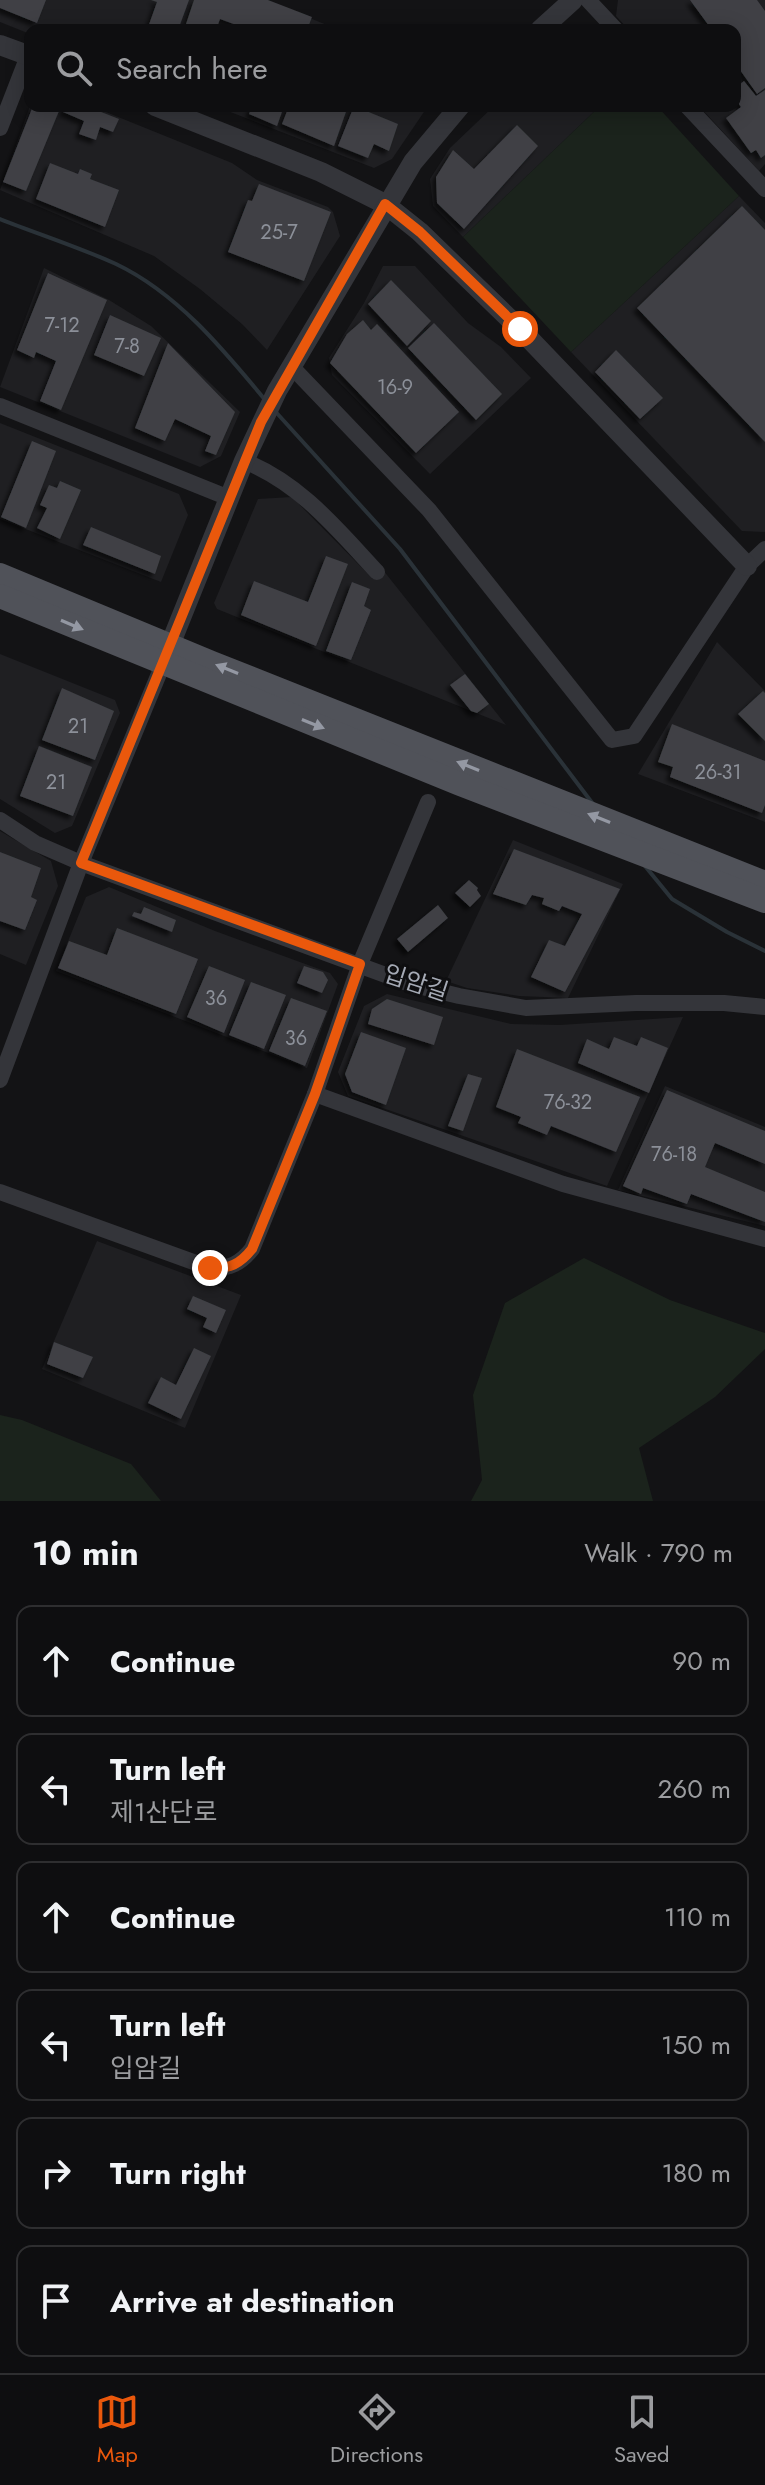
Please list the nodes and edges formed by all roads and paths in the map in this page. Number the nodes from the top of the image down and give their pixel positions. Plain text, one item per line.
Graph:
1 (573, 0) edge
2 (588, 0) edge
3 (547, 24) edge
4 (610, 24) edge
5 (0, 45) edge
6 (24, 54) edge
7 (24, 68) edge
8 (170, 112) edge
9 (455, 112) edge
10 (693, 112) edge
11 (0, 128) edge
12 (765, 189) edge
13 (385, 204) junction
14 (291, 366) junction
15 (0, 406) edge
16 (244, 461) junction
17 (229, 498) junction
18 (765, 549) edge
19 (747, 566) junction
20 (377, 572) dead end
21 (0, 575) edge
22 (0, 596) edge
23 (166, 655) junction
24 (428, 802) dead end
25 (0, 820) edge
26 (81, 863) junction
27 (765, 883) edge
28 (765, 901) edge
29 (360, 964) junction
30 (765, 1007) edge
31 (0, 1080) edge
32 (315, 1094) junction
33 (0, 1192) edge
34 (765, 1239) edge

1 - 3 street
2 - 4 street
5 - 6 street
7 - 11 street
8 - 13 street
9 - 13 street
10 - 12 street
13 - 14 street
13 - 19 street
14 - 16 street
14 - 19 street
15 - 17 street
16 - 17 street
16 - 20 street
17 - 23 street
18 - 19 street
21 - 23 main road
22 -> 23 main road
23 - 26 street
27 -> 23 main road
23 -> 28 main road
24 - 29 street
25 - 26 street, 입암길
26 - 29 street, 입암길
26 - 31 street
29 - 30 street, 입암길
29 - 32 street
32 - 33 street
32 - 34 street

